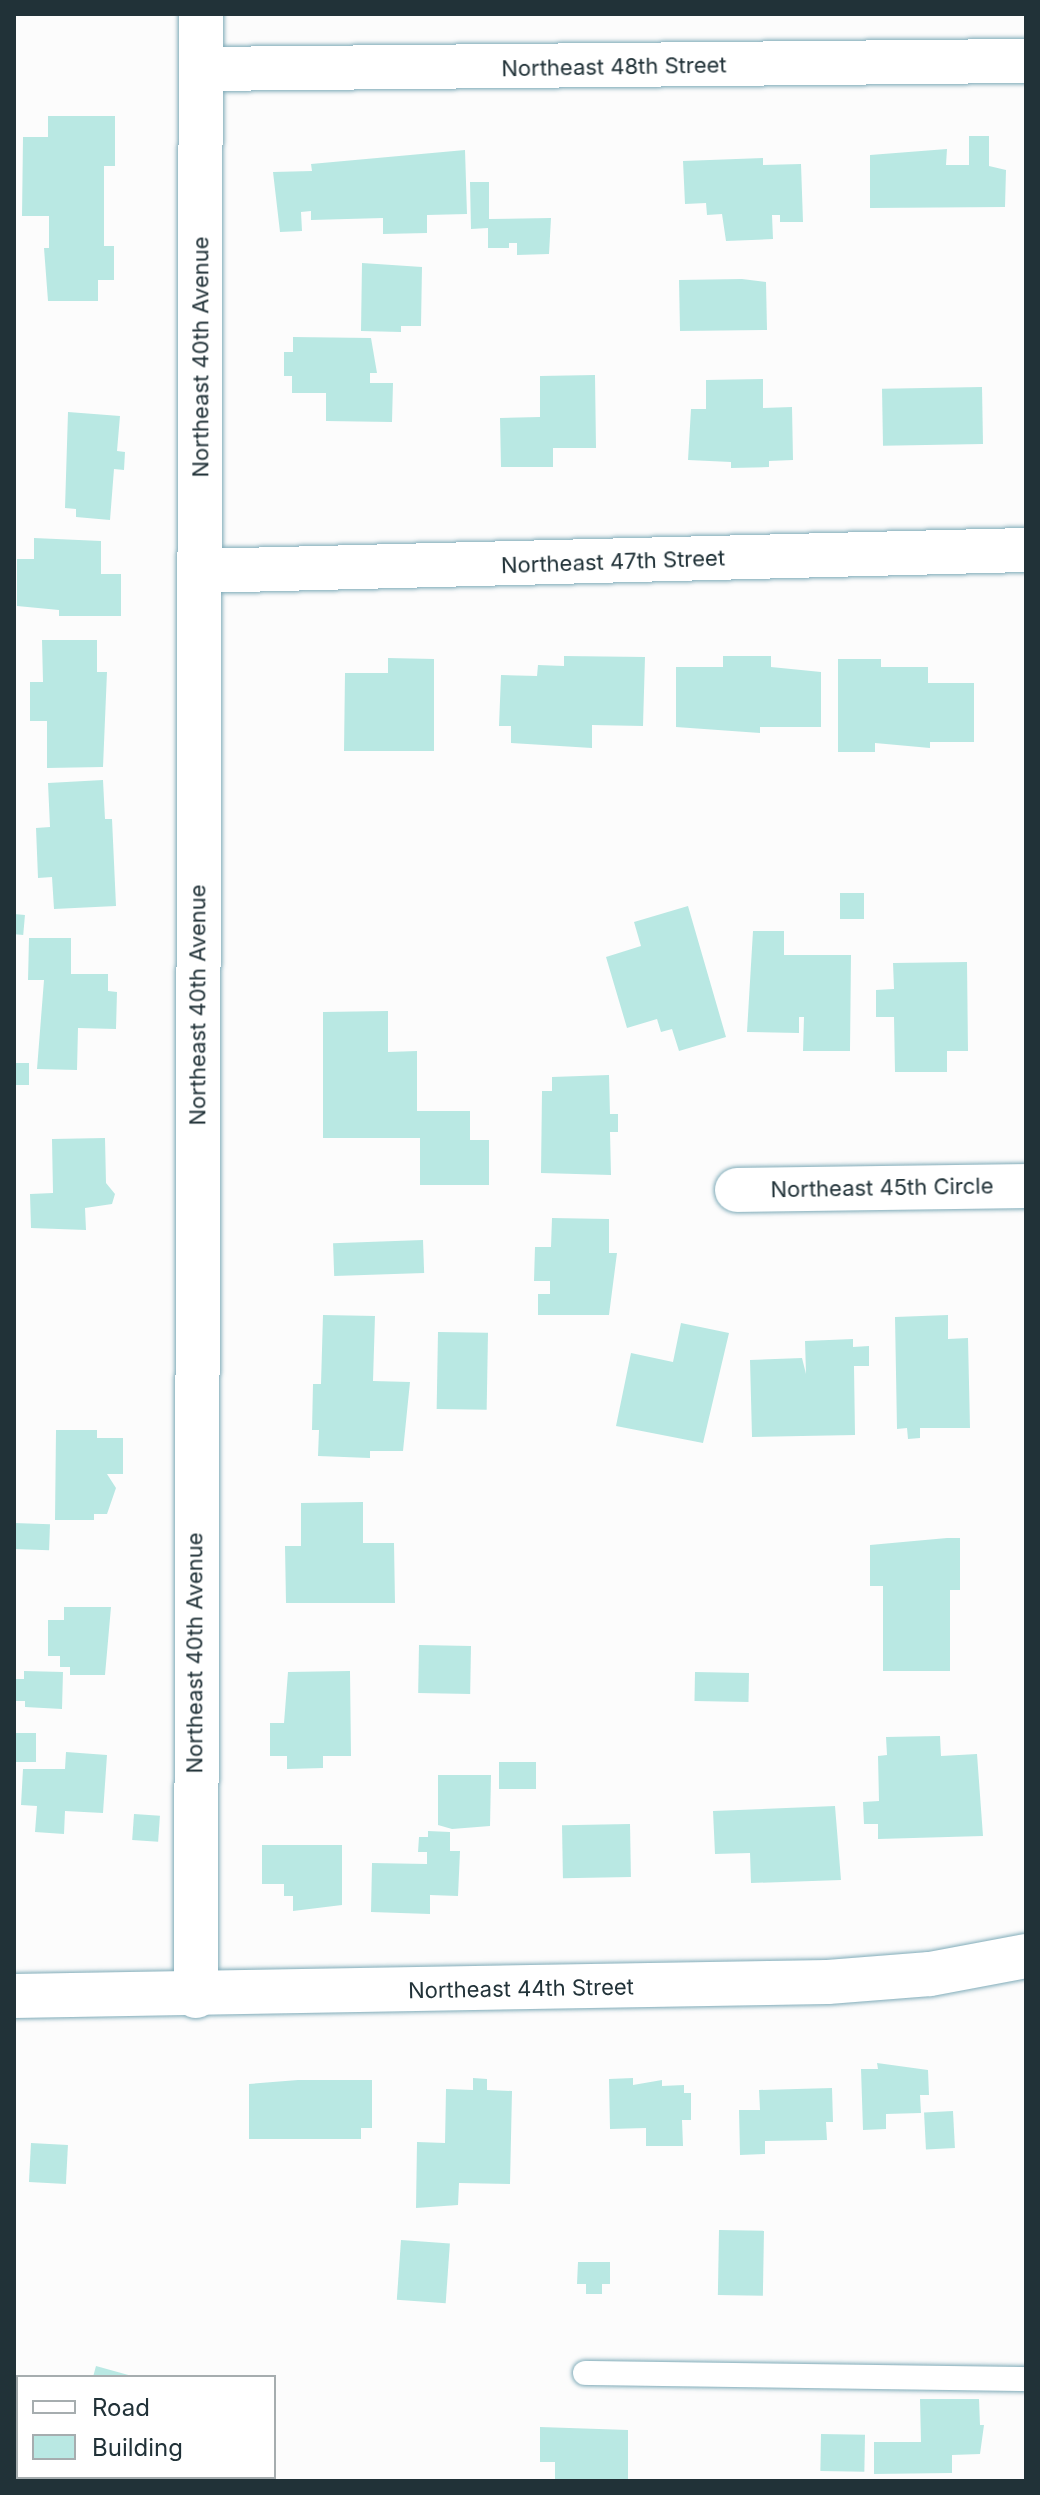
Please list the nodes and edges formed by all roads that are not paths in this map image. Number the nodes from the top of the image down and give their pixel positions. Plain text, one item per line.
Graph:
1 (201, 14) edge
2 (1026, 61) edge
3 (201, 69) junction
4 (1026, 550) edge
5 (201, 571) junction
6 (1026, 1186) edge
7 (737, 1190) dead end
8 (1026, 1956) edge
9 (14, 1996) edge
10 (196, 1996) junction
11 (585, 2373) dead end
12 (1026, 2379) edge

1 - 3 street, Northeast 40th Avenue
2 - 3 street, Northeast 48th Street
3 - 5 street, Northeast 40th Avenue
4 - 5 street, Northeast 47th Street
5 - 10 street, Northeast 40th Avenue
6 - 7 street, Northeast 45th Circle
8 - 10 street, Northeast 44th Street
9 - 10 street, Northeast 44th Street
11 - 12 lane

